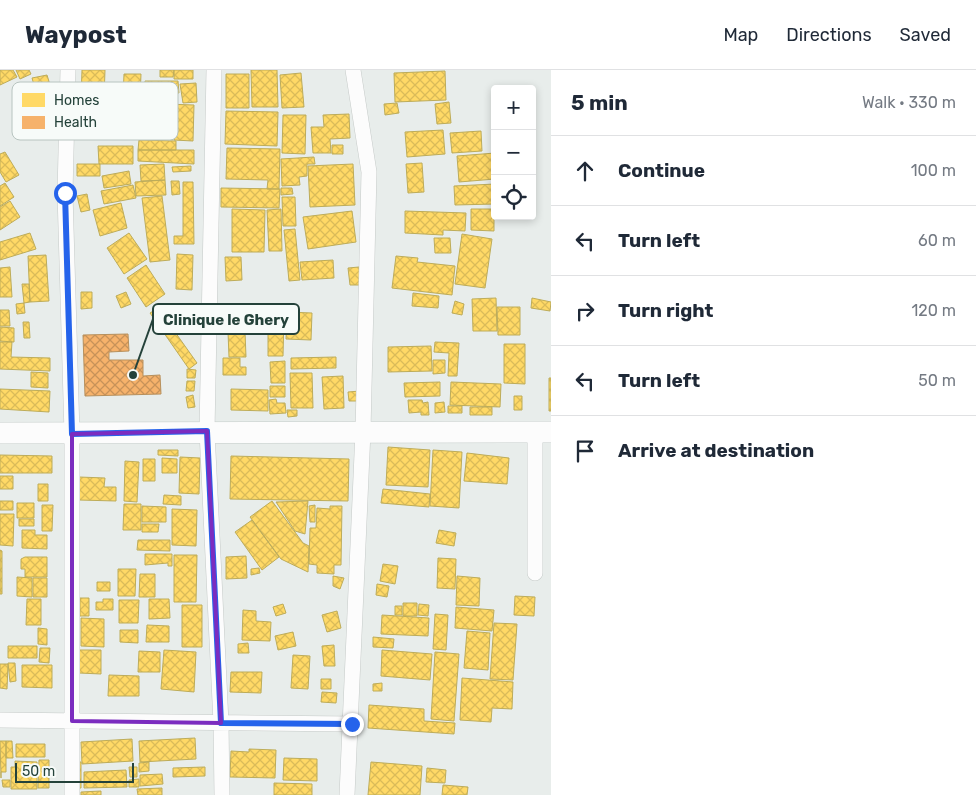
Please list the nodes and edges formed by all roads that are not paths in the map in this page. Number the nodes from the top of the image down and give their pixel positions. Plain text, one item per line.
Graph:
1 (214, 70) edge
2 (353, 70) edge
3 (66, 140) edge
4 (207, 431) junction
5 (363, 431) junction
6 (543, 432) edge
7 (0, 433) edge
8 (72, 434) junction
9 (535, 573) dead end
10 (0, 720) edge
11 (72, 721) junction
12 (221, 723) junction
13 (352, 724) junction
14 (72, 795) edge
15 (222, 795) edge
16 (347, 795) edge

1 - 4 street
2 - 5 street
3 - 8 street
4 - 5 street
4 - 8 street
4 - 12 street
5 - 6 street
5 - 13 street
6 - 9 street
7 - 8 street
8 - 11 street
10 - 11 street
11 - 12 street
11 - 14 street
12 - 13 street
12 - 15 street
13 - 16 street

